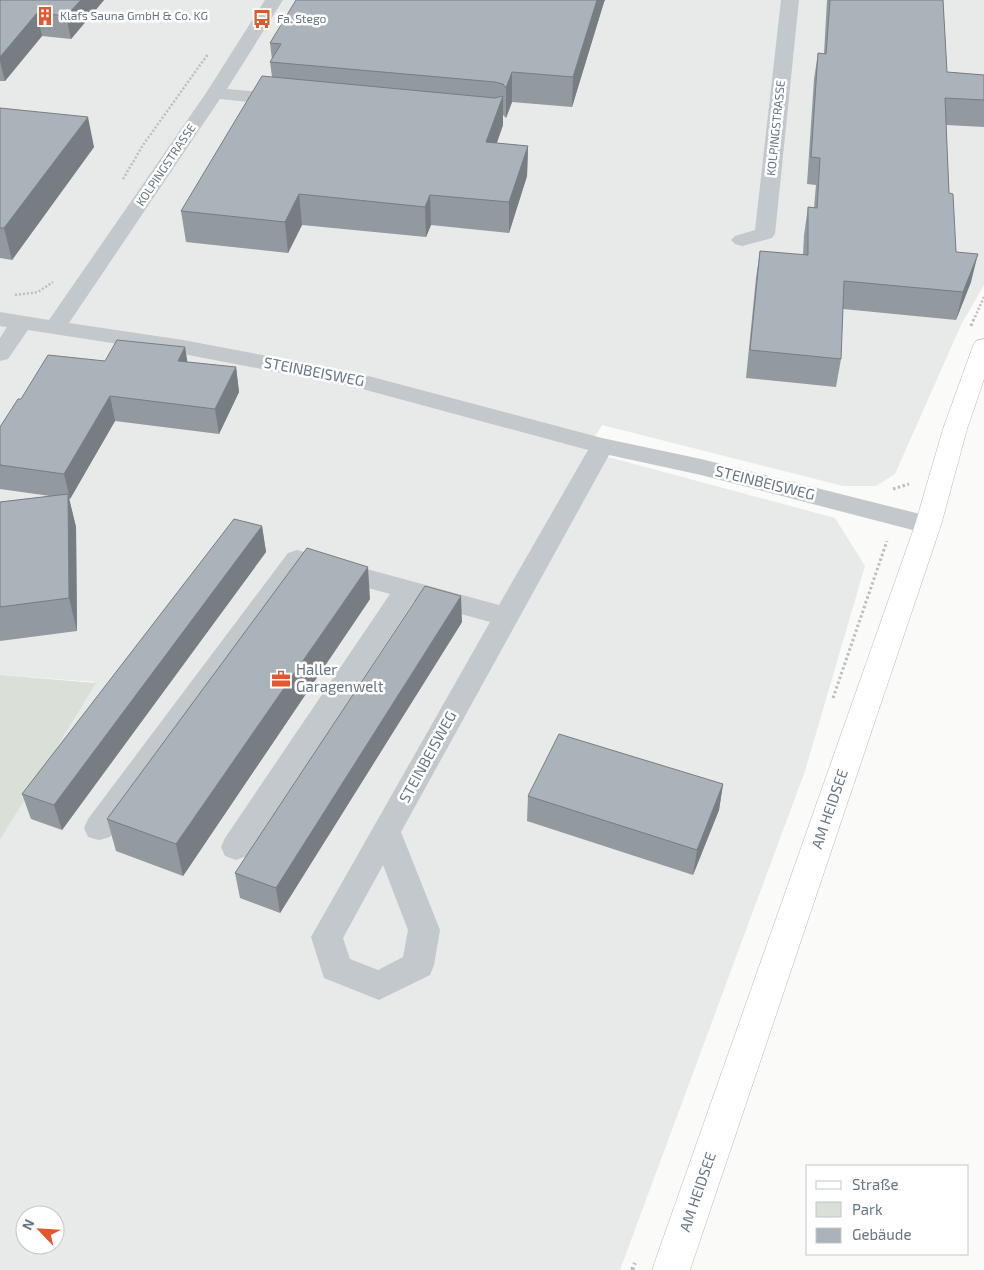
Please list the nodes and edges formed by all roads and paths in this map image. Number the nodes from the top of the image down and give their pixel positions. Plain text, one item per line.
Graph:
1 (274, 0) edge
2 (790, 0) edge
3 (209, 52) dead end
4 (215, 93) junction
5 (302, 101) edge
6 (120, 184) dead end
7 (742, 240) dead end
8 (54, 281) dead end
9 (9, 296) dead end
10 (11, 320) edge
11 (55, 327) junction
12 (984, 346) edge
13 (0, 354) edge
14 (602, 446) junction
15 (928, 525) junction
16 (408, 590) junction
17 (507, 617) junction
18 (100, 828) dead end
19 (386, 832) junction
20 (236, 847) dead end
21 (671, 1270) edge

1 - 4 street, KOLPINGSTRASSE
2 - 7 street, KOLPINGSTRASSE
3 - 6 path
4 - 5 street
4 - 11 street, KOLPINGSTRASSE
8 - 9 path
10 - 11 street, STEINBEISWEG
10 - 13 street, STEINBEISWEG
11 - 14 street, STEINBEISWEG
12 - 15 main road, AM HEIDSEE
14 - 15 street, STEINBEISWEG
14 - 17 street, STEINBEISWEG
15 - 21 main road, AM HEIDSEE
16 - 17 street
16 - 18 street
16 - 20 street
17 - 19 street, STEINBEISWEG
19 - 19 street, STEINBEISWEG

